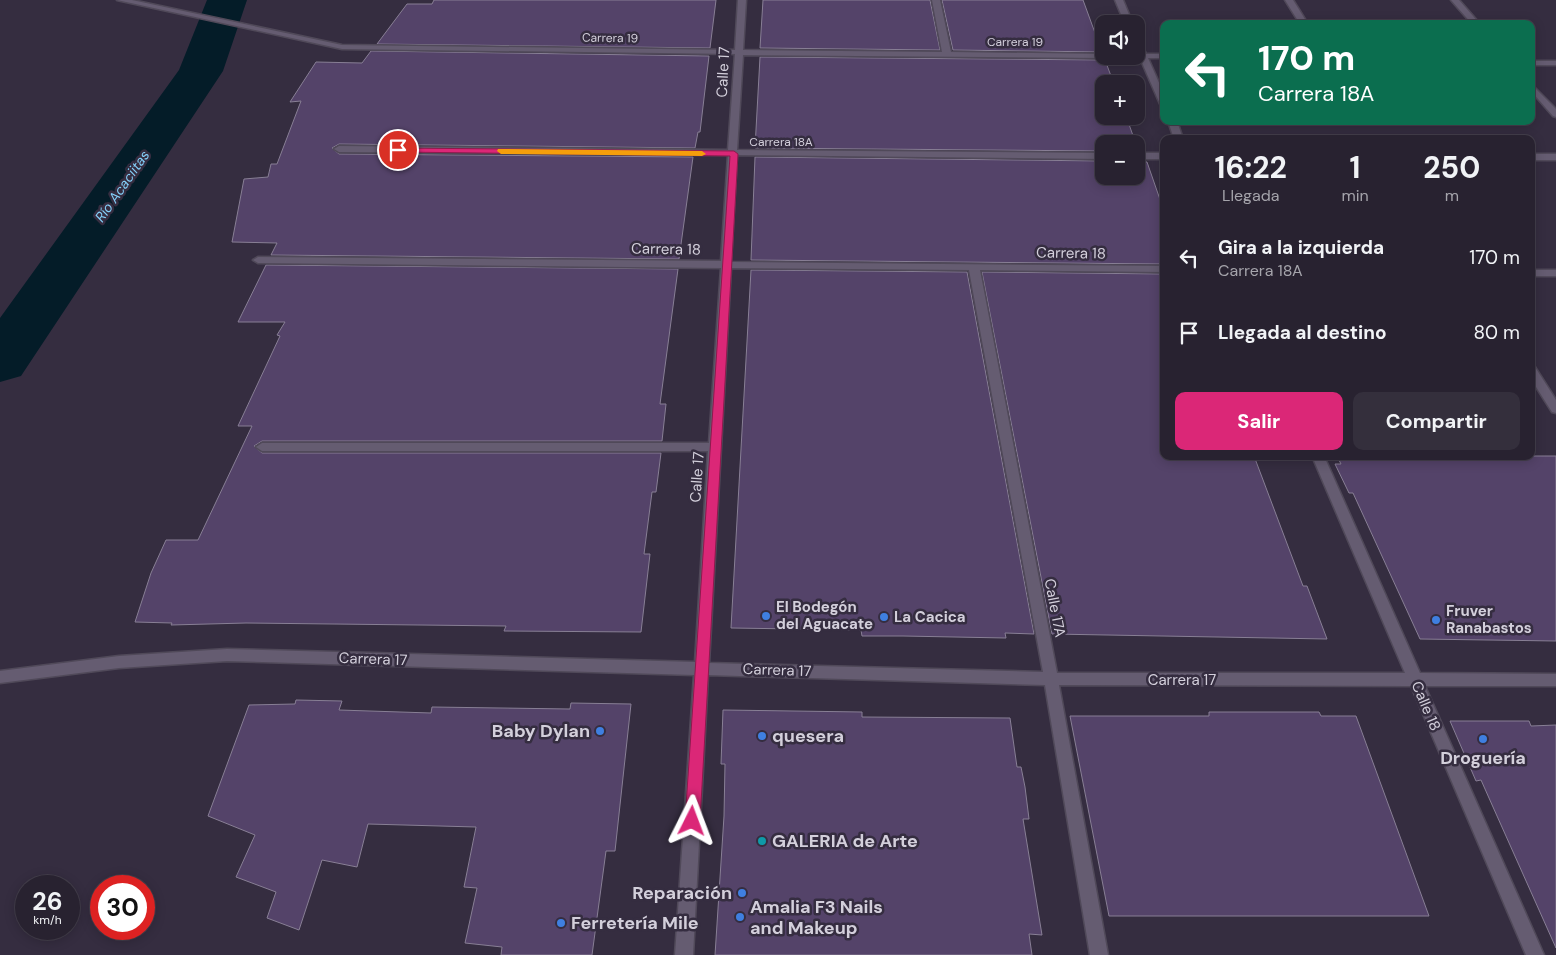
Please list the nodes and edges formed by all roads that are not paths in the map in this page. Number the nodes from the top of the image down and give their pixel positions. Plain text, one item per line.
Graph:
1 (121, 0) edge
2 (742, 0) edge
3 (936, 0) edge
4 (1118, 0) edge
5 (1288, 0) edge
6 (1455, 0) edge
7 (1125, 15) edge
8 (1301, 20) edge
9 (1472, 20) edge
10 (740, 52) junction
11 (947, 54) junction
12 (1095, 56) edge
13 (1145, 56) edge
14 (1160, 56) edge
15 (1535, 63) edge
16 (1556, 64) edge
17 (1144, 65) edge
18 (1535, 90) edge
19 (1160, 96) edge
20 (1556, 114) edge
21 (339, 149) dead end
22 (734, 154) junction
23 (1095, 156) edge
24 (1145, 156) edge
25 (1160, 156) edge
26 (1535, 157) edge
27 (1556, 157) edge
28 (258, 260) dead end
29 (727, 265) junction
30 (974, 268) junction
31 (1160, 269) edge
32 (1535, 273) edge
33 (1556, 273) edge
34 (1535, 376) edge
35 (1556, 409) edge
36 (262, 447) dead end
37 (715, 447) junction
38 (1320, 460) edge
39 (702, 668) junction
40 (0, 677) edge
41 (1051, 679) junction
42 (1415, 680) junction
43 (1556, 680) edge
44 (684, 955) edge
45 (1099, 955) edge
46 (1535, 955) edge

1 - 10 street, Carrera 19
2 - 10 street, Calle 17
3 - 11 street
4 - 7 street
5 - 8 street
6 - 9 street
10 - 11 street, Carrera 19
10 - 22 street, Calle 17
11 - 12 street, Carrera 19
13 - 14 street
15 - 16 street
17 - 19 street
18 - 20 street
21 - 22 street, Carrera 18A
22 - 23 street, Carrera 18A
22 - 29 street, Calle 17
24 - 25 street
26 - 27 street
28 - 29 street, Carrera 18
29 - 30 street, Carrera 18
29 - 37 street, Calle 17
30 - 31 street, Carrera 18
30 - 41 street, Calle 17A
32 - 33 street
34 - 35 street
36 - 37 street
37 - 39 street, Calle 17
38 - 42 street, Calle 18
39 - 40 street, Carrera 17
39 - 41 street, Carrera 17
39 - 44 street, Calle 17
41 - 42 street, Carrera 17
41 - 45 street, Calle 17A
42 - 43 street, Carrera 17
42 - 46 street, Calle 18

